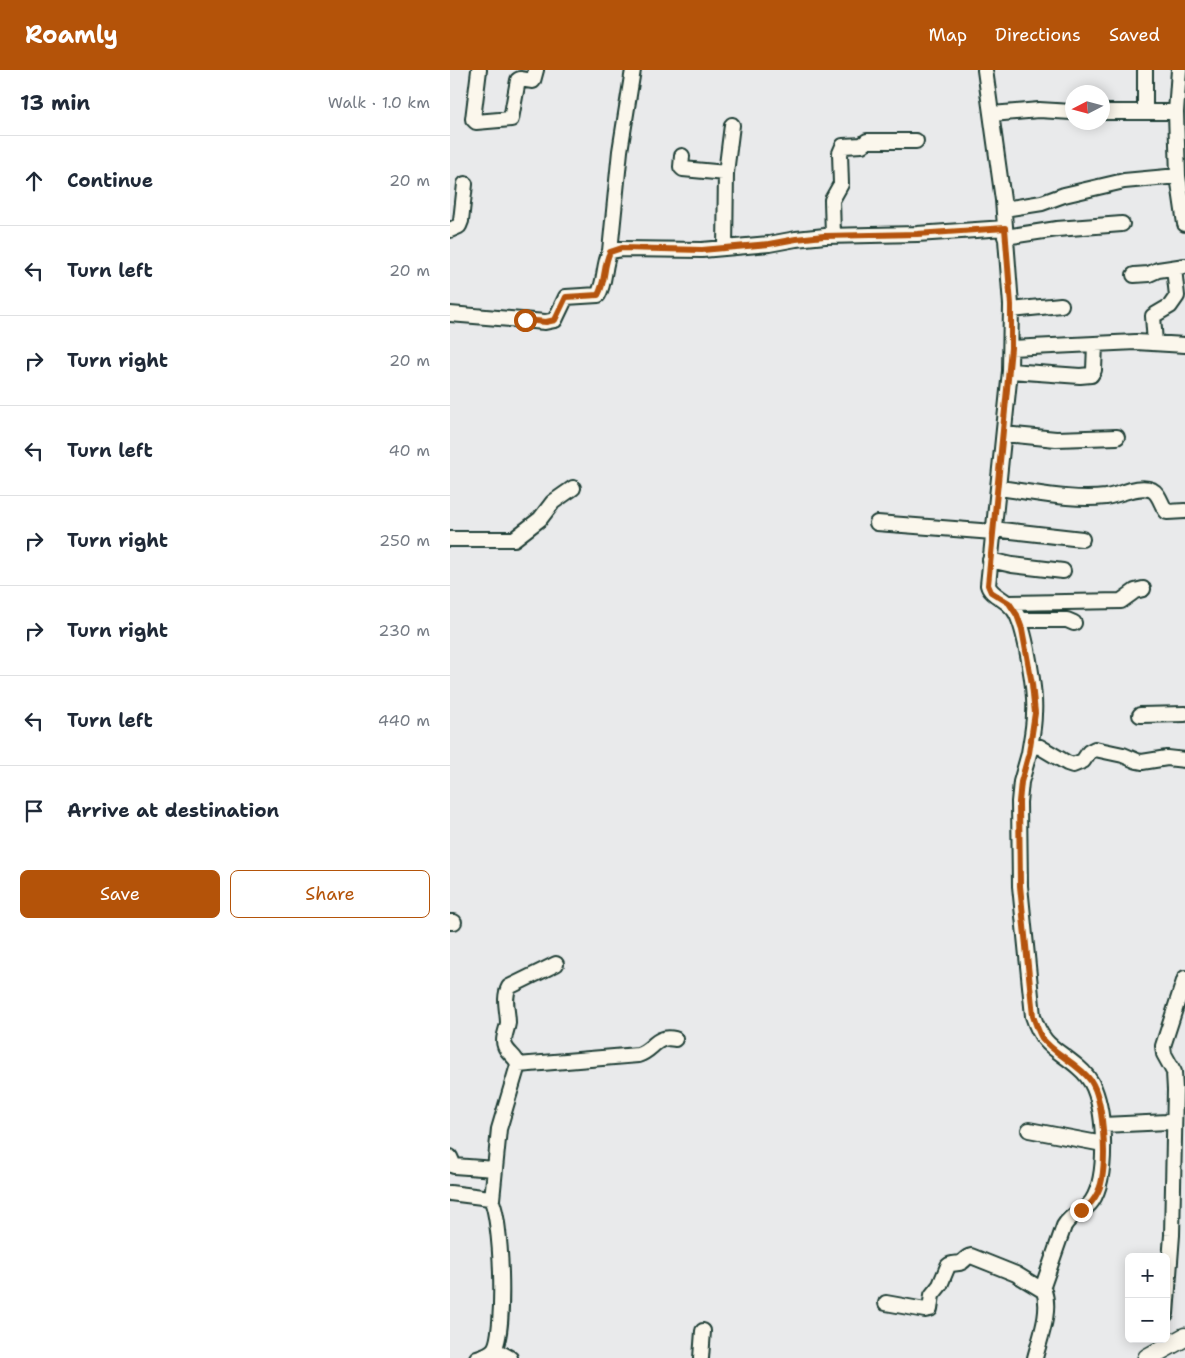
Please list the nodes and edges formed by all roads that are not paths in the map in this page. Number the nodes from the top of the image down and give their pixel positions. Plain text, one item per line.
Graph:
1 (479, 70) edge
2 (536, 70) edge
3 (633, 70) edge
4 (985, 70) edge
5 (1145, 70) edge
6 (1179, 70) edge
7 (1145, 111) junction
8 (1065, 112) edge
9 (1110, 112) edge
10 (1176, 112) junction
11 (992, 114) junction
12 (732, 125) dead end
13 (916, 141) dead end
14 (682, 156) dead end
15 (1181, 159) edge
16 (726, 173) junction
17 (1178, 176) junction
18 (464, 184) dead end
19 (1004, 209) junction
20 (1122, 224) dead end
21 (1185, 224) edge
22 (450, 230) edge
23 (1005, 232) junction
24 (833, 236) junction
25 (725, 248) junction
26 (610, 252) junction
27 (1179, 267) edge
28 (1134, 275) dead end
29 (1061, 305) dead end
30 (1011, 310) junction
31 (450, 314) edge
32 (1155, 343) junction
33 (1095, 344) junction
34 (1185, 345) edge
35 (1011, 348) junction
36 (1010, 372) junction
37 (1004, 434) junction
38 (1117, 437) dead end
39 (573, 488) dead end
40 (998, 488) junction
41 (1185, 512) edge
42 (878, 523) dead end
43 (993, 530) junction
44 (450, 539) edge
45 (1082, 539) dead end
46 (990, 560) junction
47 (1063, 571) dead end
48 (1143, 589) dead end
49 (1009, 603) junction
50 (1019, 620) junction
51 (1074, 623) dead end
52 (1185, 714) edge
53 (1140, 715) dead end
54 (1029, 753) junction
55 (1185, 760) edge
56 (556, 964) dead end
57 (1185, 978) edge
58 (675, 1039) dead end
59 (518, 1065) junction
60 (1174, 1117) junction
61 (1103, 1124) junction
62 (1029, 1130) dead end
63 (1103, 1144) junction
64 (450, 1157) edge
65 (495, 1170) junction
66 (450, 1193) edge
67 (492, 1199) junction
68 (1042, 1289) junction
69 (1167, 1298) edge
70 (886, 1303) dead end
71 (704, 1331) dead end
72 (1185, 1337) edge
73 (1170, 1339) edge
74 (1164, 1343) edge
75 (494, 1349) junction
76 (477, 1358) edge
77 (510, 1358) edge
78 (701, 1358) edge
79 (1035, 1358) edge
80 (1147, 1358) edge

1 - 2 street
3 - 26 street
4 - 11 street
5 - 7 street
6 - 10 street
7 - 9 street
7 - 10 street
8 - 11 street
10 - 15 street
11 - 19 street
12 - 16 street
13 - 24 street
14 - 16 street
15 - 17 street
16 - 25 street
17 - 19 street
17 - 21 street
18 - 22 street
19 - 23 street
20 - 23 street
23 - 24 street
23 - 30 street
24 - 25 street
25 - 26 street
26 - 31 street
27 - 28 street
27 - 32 street
29 - 30 street
30 - 35 street
32 - 33 street
32 - 34 street
33 - 35 street
33 - 36 street
35 - 36 street
36 - 37 street
37 - 38 street
37 - 40 street
39 - 44 street
40 - 41 street
40 - 43 street
42 - 43 street
43 - 45 street
43 - 46 street
46 - 47 street
46 - 49 street
48 - 49 street
49 - 50 street
50 - 51 street
50 - 54 street
52 - 53 street
54 - 55 street
54 - 61 street
56 - 59 street
57 - 60 street
58 - 59 street
59 - 65 street
60 - 61 street
60 - 69 street
61 - 63 street
62 - 63 street
63 - 68 street
64 - 65 street
65 - 67 street
66 - 67 street
67 - 75 street
68 - 70 street
68 - 79 street
71 - 78 street
72 - 73 main road
74 - 80 main road
75 - 76 street
75 - 77 street

